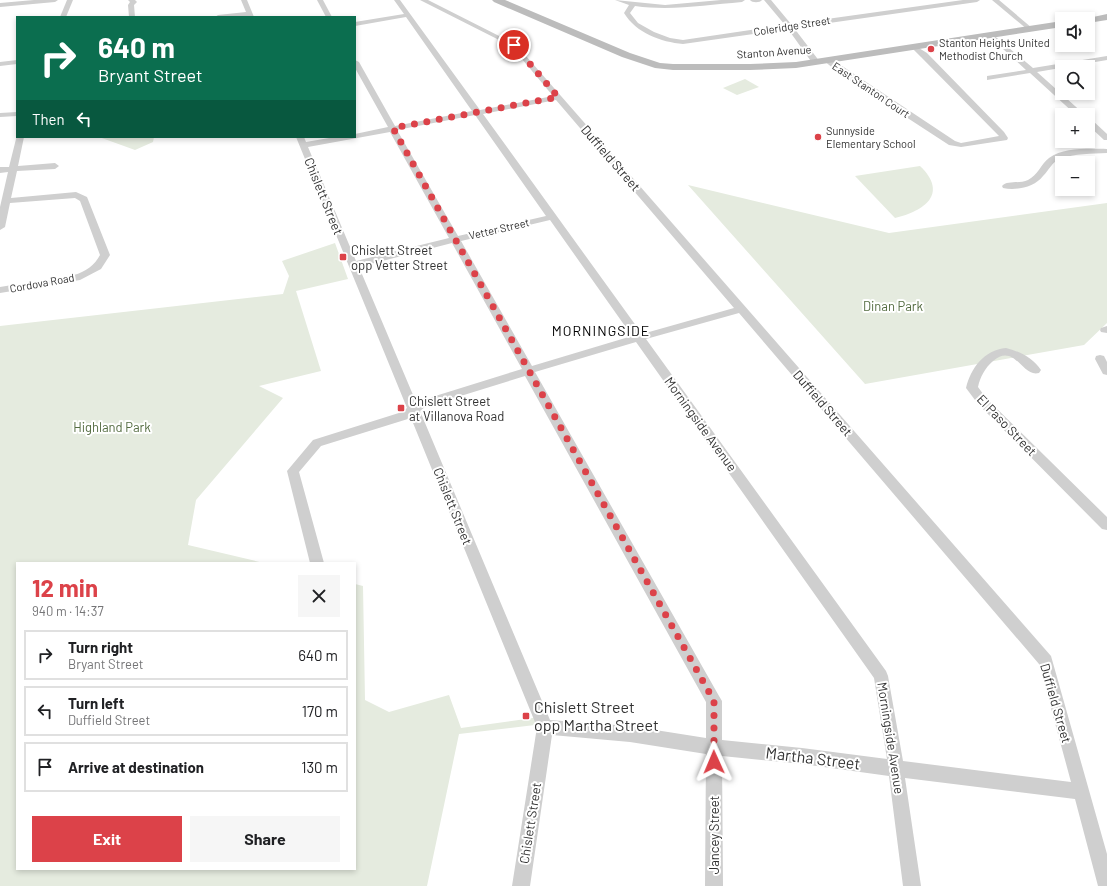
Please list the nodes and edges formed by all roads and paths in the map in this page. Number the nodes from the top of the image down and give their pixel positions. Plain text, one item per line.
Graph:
1 (55, 0) edge
2 (70, 0) edge
3 (131, 0) edge
4 (244, 0) edge
5 (320, 0) edge
6 (397, 0) edge
7 (423, 0) edge
8 (497, 0) edge
9 (618, 0) edge
10 (742, 0) edge
11 (753, 0) edge
12 (759, 0) edge
13 (767, 0) edge
14 (977, 0) edge
15 (995, 0) edge
16 (711, 2) edge
17 (0, 4) edge
18 (633, 4) junction
19 (408, 15) junction
20 (63, 16) edge
21 (132, 16) edge
22 (250, 16) edge
23 (328, 16) edge
24 (1107, 17) edge
25 (1095, 19) edge
26 (356, 24) edge
27 (1055, 25) edge
28 (789, 26) junction
29 (1030, 29) junction
30 (991, 35) junction
31 (914, 47) junction
32 (1103, 58) edge
33 (821, 61) junction
34 (16, 62) edge
35 (0, 64) edge
36 (356, 64) edge
37 (1107, 65) edge
38 (1032, 71) junction
39 (990, 78) dead end
40 (558, 97) junction
41 (1073, 108) edge
42 (478, 112) junction
43 (16, 114) edge
44 (0, 115) edge
45 (1095, 127) edge
46 (393, 128) junction
47 (356, 136) edge
48 (20, 138) edge
49 (337, 138) edge
50 (1107, 138) edge
51 (302, 141) edge
52 (1107, 151) edge
53 (54, 166) dead end
54 (13, 169) junction
55 (0, 170) edge
56 (1006, 186) dead end
57 (6, 201) junction
58 (552, 217) junction
59 (0, 227) edge
60 (455, 240) junction
61 (353, 265) junction
62 (0, 290) edge
63 (741, 308) junction
64 (640, 338) junction
65 (1100, 359) dead end
66 (1035, 370) dead end
67 (529, 371) junction
68 (1107, 371) edge
69 (413, 409) junction
70 (1107, 525) edge
71 (317, 562) edge
72 (545, 727) junction
73 (714, 747) junction
74 (896, 768) junction
75 (1081, 791) junction
76 (520, 886) edge
77 (714, 886) edge
78 (912, 886) edge
79 (1107, 886) edge

1 - 17 street
2 - 20 street
3 - 21 street
4 - 22 street
5 - 23 street
6 - 19 street, Morningside Avenue
7 - 40 street, Duffield Street
8 - 33 street, Stanton Avenue
9 - 18 street
10 - 16 street
11 - 12 street
13 - 28 street, East Stanton Court
14 - 28 street, Coleridge Street
15 - 29 street
16 - 18 street
18 - 28 street, Coleridge Street
19 - 26 street
19 - 42 street, Morningside Avenue
24 - 25 street
27 - 29 street, Stanton Avenue
28 - 33 street, East Stanton Court
29 - 30 street, Stanton Avenue
30 - 31 street, Stanton Avenue
30 - 38 street
31 - 33 street, Stanton Avenue
31 - 33 street, East Stanton Court
32 - 37 street
32 - 38 street
34 - 35 street
36 - 46 street, Jancey Street
38 - 39 street
38 - 41 street
40 - 42 street
40 - 63 street, Duffield Street
42 - 46 street
42 - 58 street, Morningside Avenue
43 - 44 street
45 - 50 street
46 - 47 street
46 - 60 street, Jancey Street
48 - 54 street
49 - 51 street
51 - 61 street, Chislett Street
52 - 56 street
53 - 54 street
54 - 55 street
54 - 57 street
57 - 59 street
57 - 62 street, Cordova Road
58 - 60 street, Vetter Street
58 - 64 street, Morningside Avenue
60 - 61 street, Vetter Street
60 - 67 street, Jancey Street
61 - 69 street, Chislett Street
63 - 64 street
63 - 75 street, Duffield Street
64 - 67 street
64 - 74 street, Morningside Avenue
65 - 68 street
66 - 70 street, El Paso Street
67 - 69 street
67 - 73 street, Jancey Street
69 - 71 street
69 - 72 street, Chislett Street
72 - 73 street, Martha Street
72 - 76 street, Chislett Street
73 - 74 street, Martha Street
73 - 77 street, Jancey Street
74 - 75 street, Martha Street
74 - 78 street, Morningside Avenue
75 - 79 street, Duffield Street

